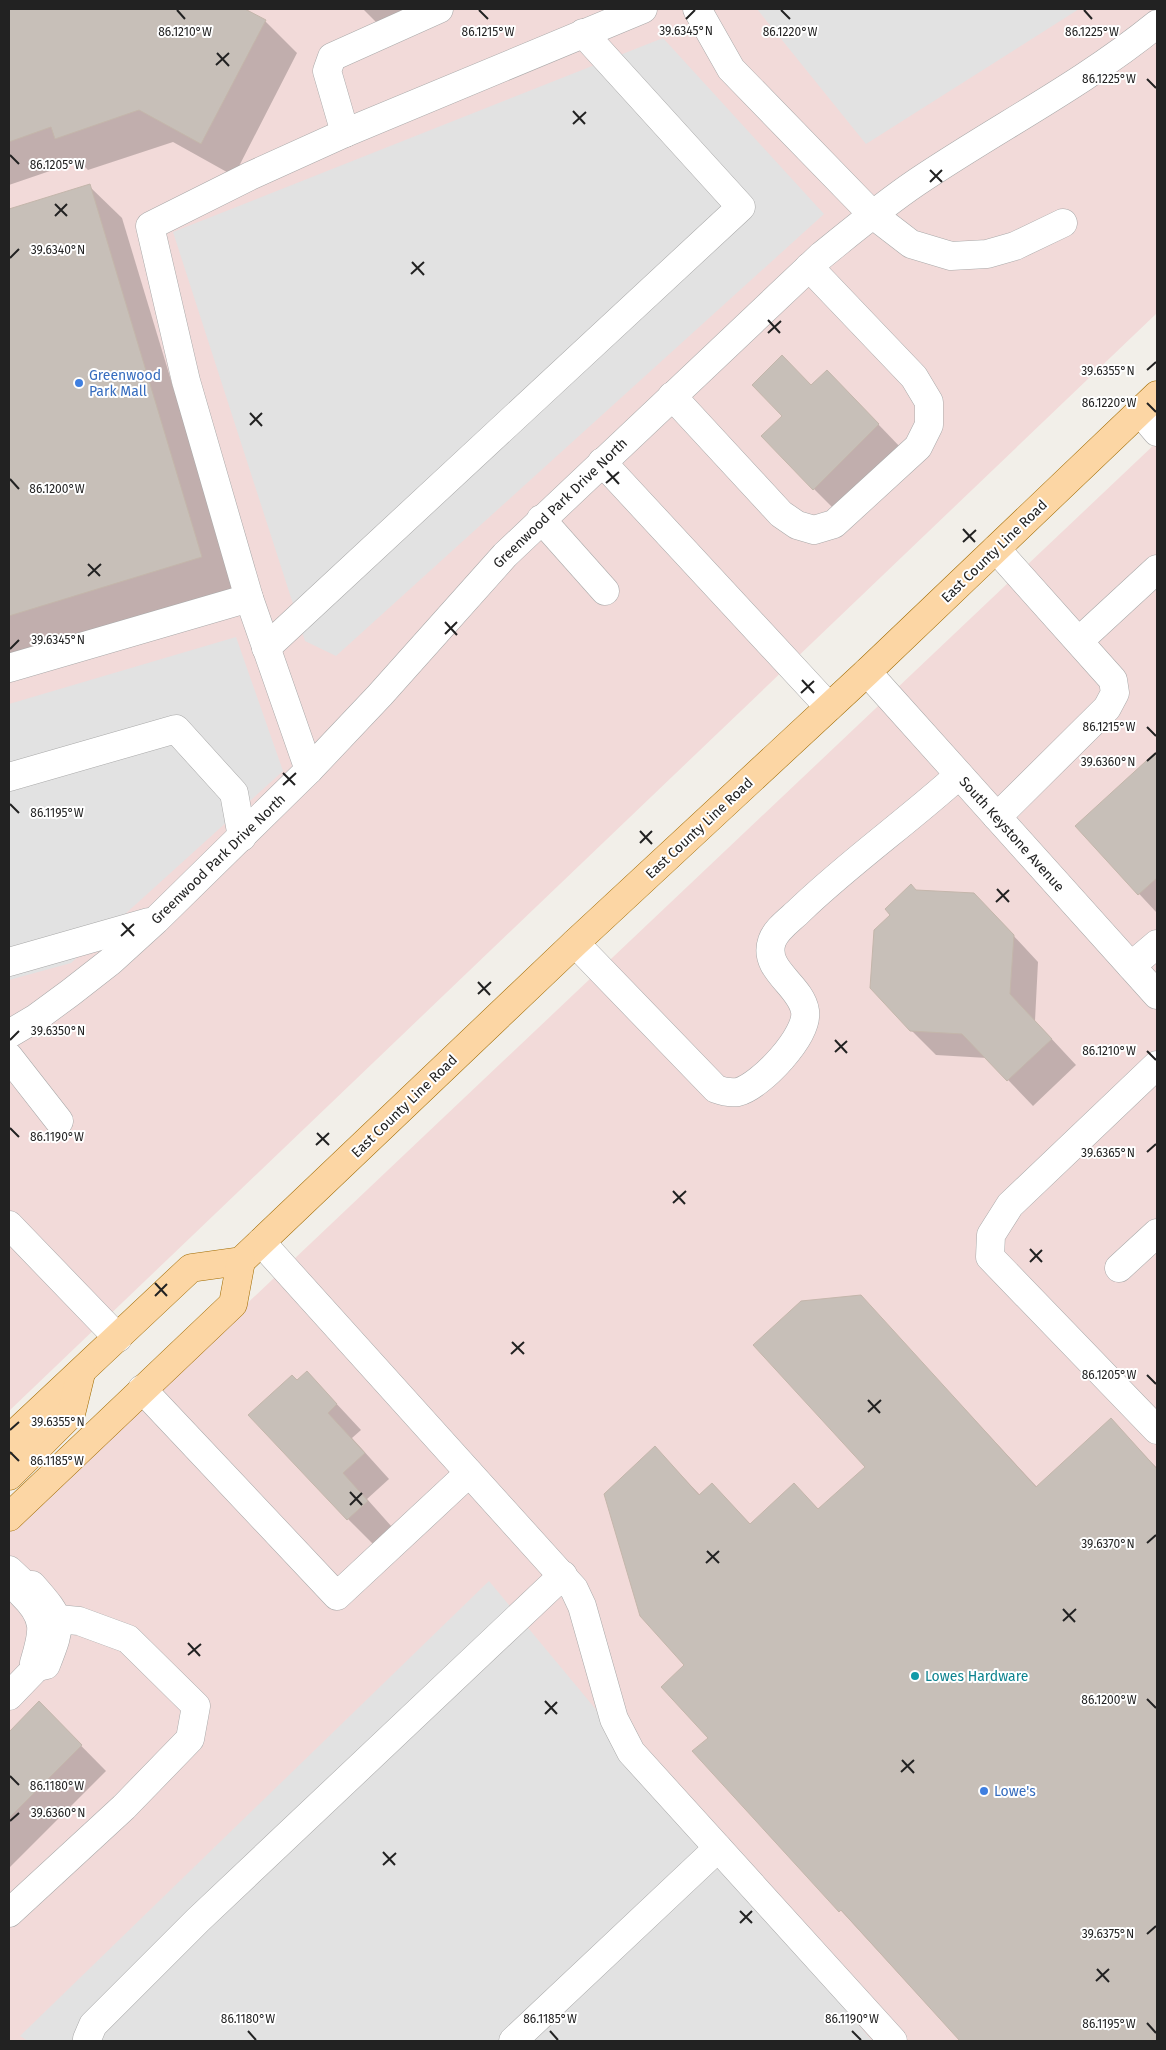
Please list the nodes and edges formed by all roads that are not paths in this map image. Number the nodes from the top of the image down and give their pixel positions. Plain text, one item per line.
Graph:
1 (439, 9) edge
2 (643, 9) edge
3 (698, 9) edge
4 (594, 23) edge
5 (1157, 24) edge
6 (345, 133) junction
7 (872, 214) junction
8 (1063, 223) dead end
9 (809, 267) junction
10 (672, 396) junction
11 (1151, 413) edge
12 (602, 462) junction
13 (541, 519) junction
14 (996, 549) junction
15 (1157, 569) edge
16 (605, 591) dead end
17 (249, 598) junction
18 (1079, 641) junction
19 (266, 648) junction
20 (9, 668) edge
21 (867, 672) junction
22 (829, 707) junction
23 (309, 770) junction
24 (959, 775) junction
25 (9, 777) edge
26 (997, 817) junction
27 (242, 837) junction
28 (156, 920) junction
29 (575, 943) junction
30 (1157, 944) edge
31 (9, 962) edge
32 (1132, 966) junction
33 (1157, 995) edge
34 (9, 1034) edge
35 (9, 1057) edge
36 (1157, 1065) edge
37 (59, 1121) dead end
38 (9, 1225) edge
39 (1157, 1232) edge
40 (261, 1242) junction
41 (241, 1260) junction
42 (1119, 1268) dead end
43 (118, 1338) junction
44 (81, 1373) junction
45 (142, 1389) junction
46 (1157, 1430) edge
47 (9, 1439) edge
48 (469, 1473) junction
49 (9, 1476) edge
50 (9, 1517) edge
51 (563, 1575) junction
52 (17, 1578) edge
53 (58, 1619) junction
54 (37, 1667) junction
55 (9, 1696) edge
56 (718, 1848) junction
57 (9, 1913) edge
58 (88, 2041) edge
59 (513, 2041) edge
60 (893, 2041) edge

1 - 6 street
2 - 4 street
3 - 7 street
4 - 6 street
4 - 19 street
5 - 7 street, Greenwood Park Drive North
6 - 17 street
7 - 8 street
7 - 9 street, Greenwood Park Drive North
9 - 10 street, Greenwood Park Drive North
9 - 10 street
10 - 12 street, Greenwood Park Drive North
11 - 14 main road, East County Line Road
12 - 13 street, Greenwood Park Drive North
12 - 22 street
13 - 16 street
13 - 23 street, Greenwood Park Drive North
14 - 18 street
14 - 21 main road, East County Line Road
15 - 18 street
17 - 19 street
17 - 20 street
18 - 26 street
19 - 23 street
21 - 22 main road, East County Line Road
21 - 24 street, South Keystone Avenue
22 - 29 main road, East County Line Road
23 - 27 street, Greenwood Park Drive North
24 - 26 street, South Keystone Avenue
24 - 29 street
25 - 27 street
26 - 32 street, South Keystone Avenue
27 - 28 street, Greenwood Park Drive North
28 - 31 street
28 - 34 street, Greenwood Park Drive North
29 - 40 main road, East County Line Road
30 - 32 street
32 - 33 street, South Keystone Avenue
35 - 37 street
36 - 46 street
38 - 43 street
39 - 42 street
40 - 41 main road, East County Line Road
40 - 48 street
41 - 43 main road
41 - 45 main road
43 - 44 main road
44 - 47 main road
44 - 49 main road
45 - 48 street
45 - 50 main road
48 - 51 street
51 - 56 street
51 - 58 street
52 - 53 street
52 - 54 street
53 - 54 street
53 - 57 street
54 - 55 street
56 - 59 street
56 - 60 street

